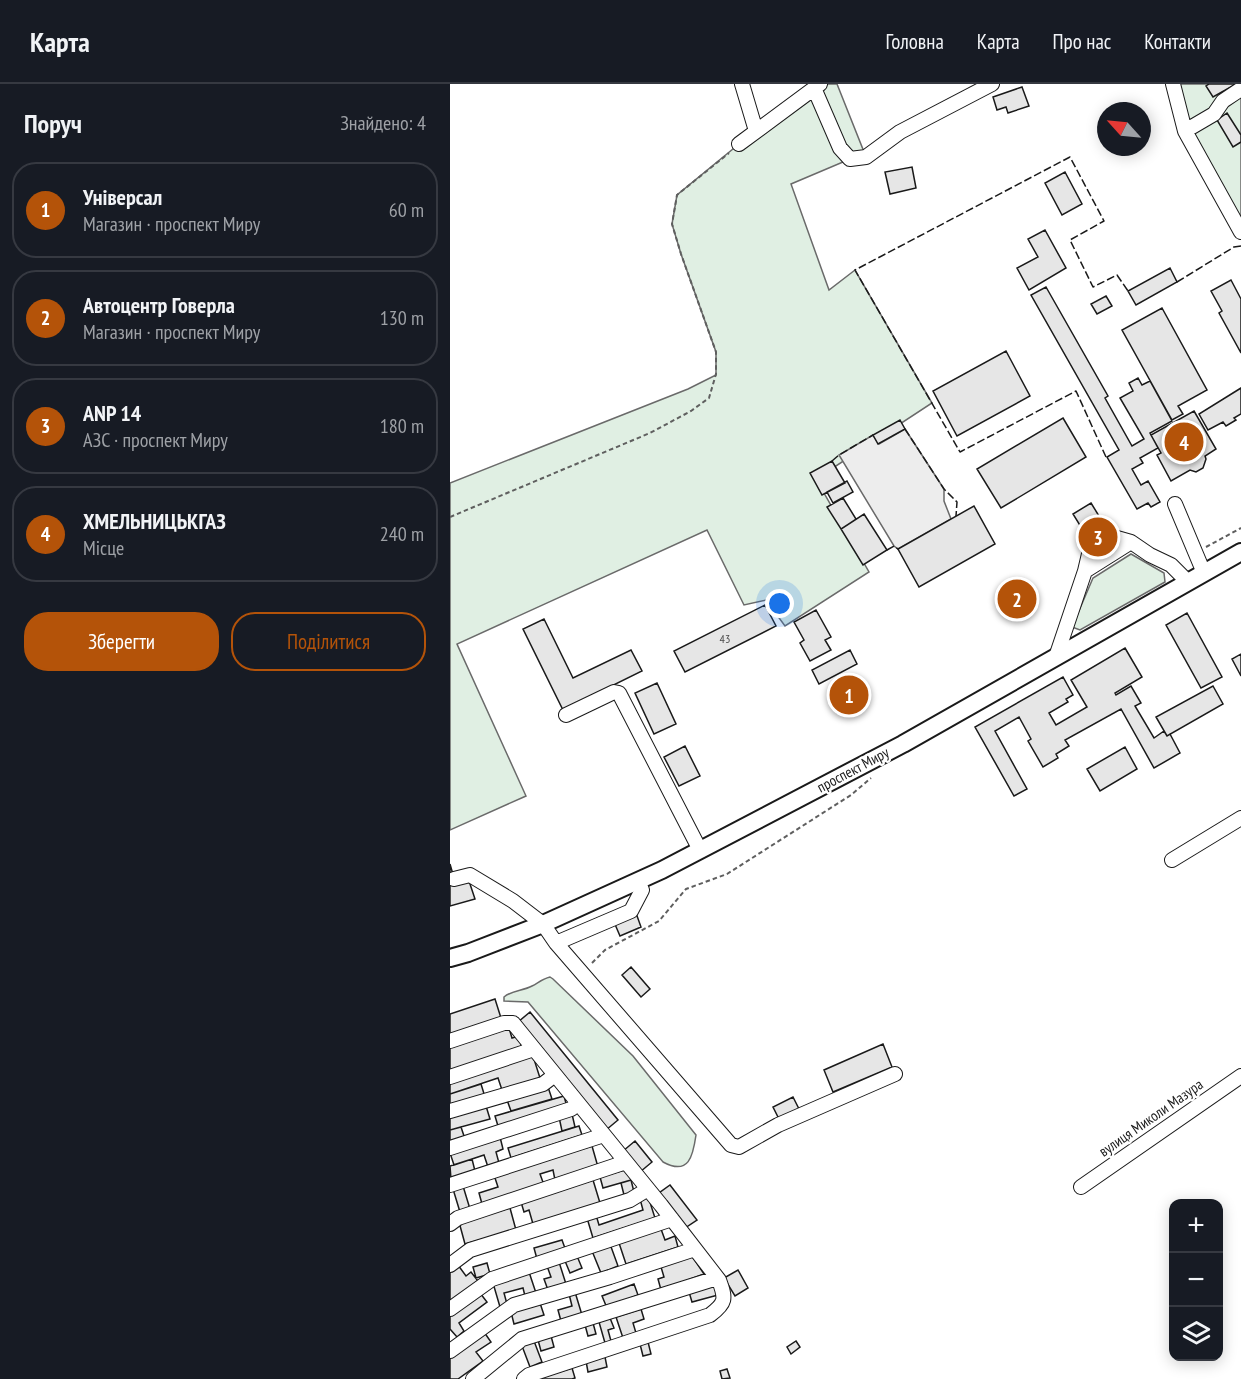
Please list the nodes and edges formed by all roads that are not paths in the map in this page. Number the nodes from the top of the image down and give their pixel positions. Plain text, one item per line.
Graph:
1 (742, 84) edge
2 (992, 84) edge
3 (1173, 84) edge
4 (817, 86) edge
5 (1241, 89) edge
6 (756, 131) junction
7 (1185, 131) junction
8 (739, 144) road end
9 (1241, 232) edge
10 (1175, 504) dead end
11 (1131, 542) junction
12 (1241, 552) edge
13 (1085, 571) junction
14 (1204, 573) junction
15 (1188, 582) junction
16 (1056, 657) junction
17 (566, 715) dead end
18 (1241, 818) edge
19 (700, 850) junction
20 (1172, 860) dead end
21 (454, 879) dead end
22 (638, 881) junction
23 (543, 924) junction
24 (556, 943) junction
25 (450, 958) edge
26 (450, 1041) edge
27 (534, 1049) junction
28 (894, 1074) dead end
29 (555, 1075) junction
30 (1241, 1076) edge
31 (450, 1077) edge
32 (578, 1104) junction
33 (450, 1111) edge
34 (604, 1135) junction
35 (450, 1148) edge
36 (626, 1162) junction
37 (450, 1185) edge
38 (1080, 1188) dead end
39 (648, 1189) junction
40 (672, 1219) junction
41 (453, 1221) edge
42 (695, 1249) junction
43 (450, 1265) edge
44 (717, 1278) junction
45 (450, 1309) edge
46 (450, 1351) edge
47 (473, 1379) edge
48 (524, 1379) edge

1 - 6 street
2 - 4 street
3 - 7 street
4 - 6 street
5 - 7 street
6 - 8 street
7 - 9 street
10 - 14 street
11 - 13 street
11 - 13 street
11 - 15 street
12 - 14 main road, проспект Миру
13 - 16 street
14 - 15 main road, проспект Миру
15 - 16 main road, проспект Миру
16 - 19 main road, проспект Миру
17 - 19 street
18 - 20 street
19 - 22 main road, проспект Миру
21 - 23 street
22 - 23 main road, проспект Миру
22 - 24 street
23 - 24 street
23 - 25 main road, проспект Миру
24 - 28 street
26 - 27 street
27 - 29 street
27 - 31 street
29 - 32 street
29 - 33 street
30 - 38 street, вулиця Миколи Мазура
32 - 34 street
32 - 35 street
34 - 36 street
34 - 37 street
36 - 39 street
36 - 41 street
39 - 40 street
39 - 43 street
40 - 42 street
40 - 45 street
42 - 44 street
42 - 46 street
44 - 47 street
44 - 48 street

